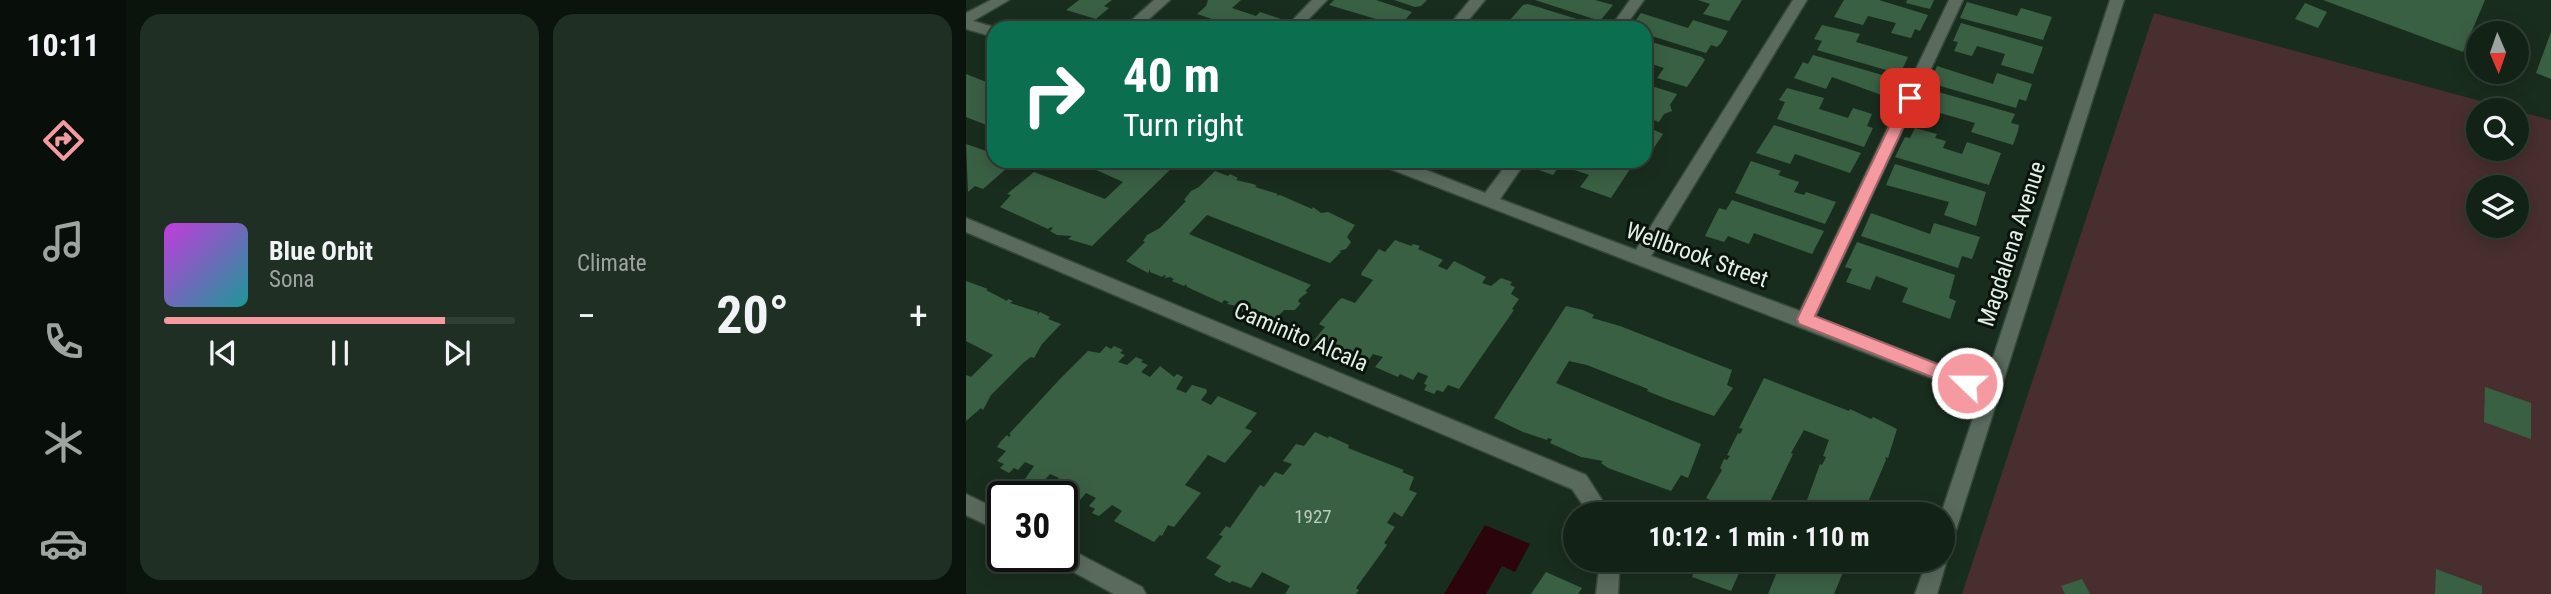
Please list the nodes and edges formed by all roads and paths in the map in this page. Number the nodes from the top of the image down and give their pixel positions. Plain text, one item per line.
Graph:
1 (1002, 0) edge
2 (1163, 0) edge
3 (1320, 0) edge
4 (1478, 0) edge
5 (1637, 0) edge
6 (1800, 0) edge
7 (1956, 0) edge
8 (2118, 0) edge
9 (966, 21) edge
10 (1138, 21) edge
11 (1299, 21) edge
12 (1460, 21) edge
13 (1622, 21) edge
14 (987, 29) edge
15 (1403, 168) edge
16 (1513, 168) edge
17 (1488, 202) junction
18 (966, 225) edge
19 (1640, 259) junction
20 (1805, 319) junction
21 (1992, 393) junction
22 (1593, 502) edge
23 (966, 504) edge
24 (1955, 504) edge
25 (987, 515) edge
26 (1078, 564) edge
27 (1610, 572) edge
28 (1933, 572) edge
29 (1135, 594) edge
30 (1607, 594) edge
31 (1926, 594) edge

1 - 9 street
2 - 10 street
3 - 11 street
4 - 12 street
5 - 13 street
6 - 19 street
7 - 20 street
8 - 21 street, Magdalena Avenue
9 - 14 street
15 - 17 street, Wellbrook Street
16 - 17 street
17 - 19 street, Wellbrook Street
18 - 22 street, Caminito Alcala
19 - 20 street, Wellbrook Street
20 - 21 street, Wellbrook Street
21 - 24 street, Magdalena Avenue
23 - 25 street
26 - 29 street
27 - 30 street
28 - 31 street

